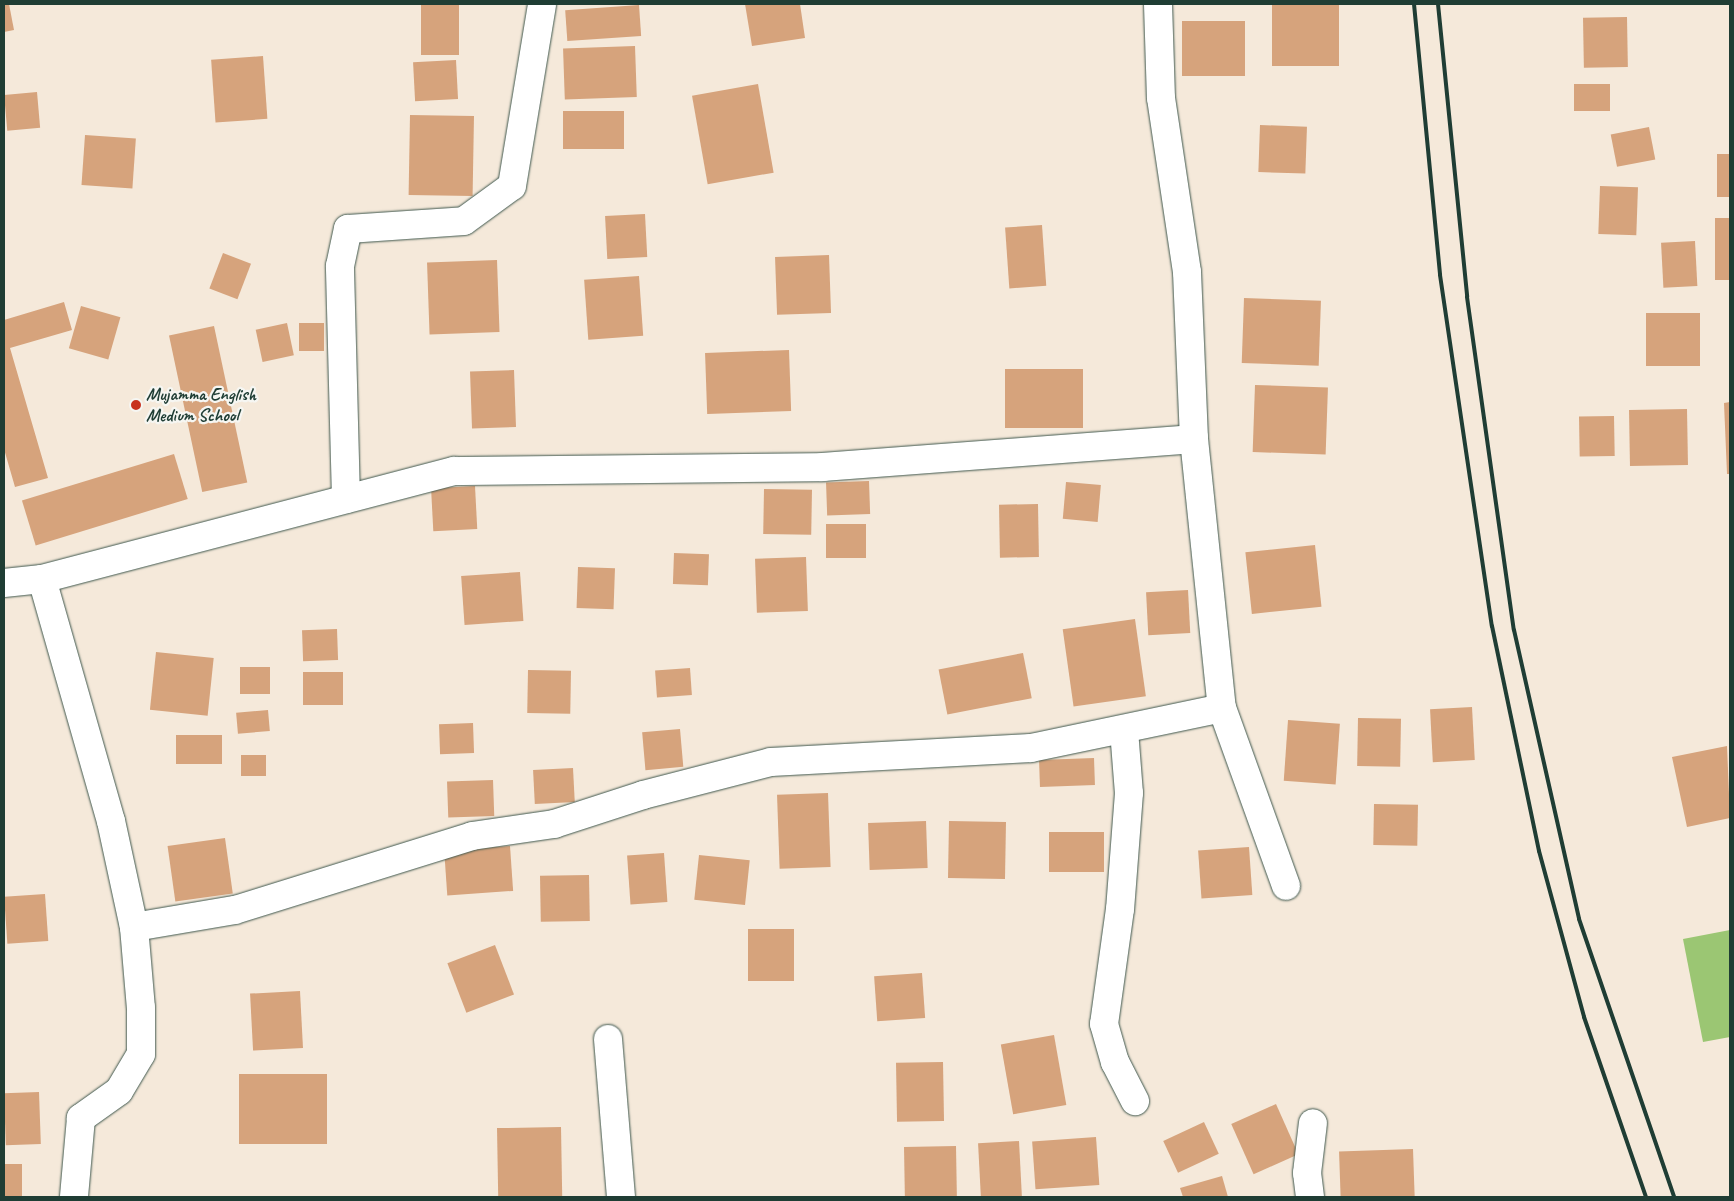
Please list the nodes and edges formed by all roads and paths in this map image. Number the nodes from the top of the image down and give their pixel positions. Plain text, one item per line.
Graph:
1 (542, 4) edge
2 (1158, 4) edge
3 (1194, 439) junction
4 (346, 499) junction
5 (42, 579) junction
6 (4, 583) edge
7 (1222, 708) junction
8 (1124, 730) junction
9 (1286, 886) dead end
10 (134, 927) junction
11 (608, 1039) dead end
12 (1135, 1100) dead end
13 (1313, 1123) dead end
14 (74, 1197) edge
15 (621, 1197) edge
16 (1310, 1197) edge

1 - 4 street
2 - 3 street
3 - 4 street
3 - 7 street
4 - 5 street
5 - 6 street
5 - 10 street
7 - 8 street
7 - 9 street
8 - 10 street
8 - 12 street
10 - 14 street
11 - 15 street
13 - 16 street

